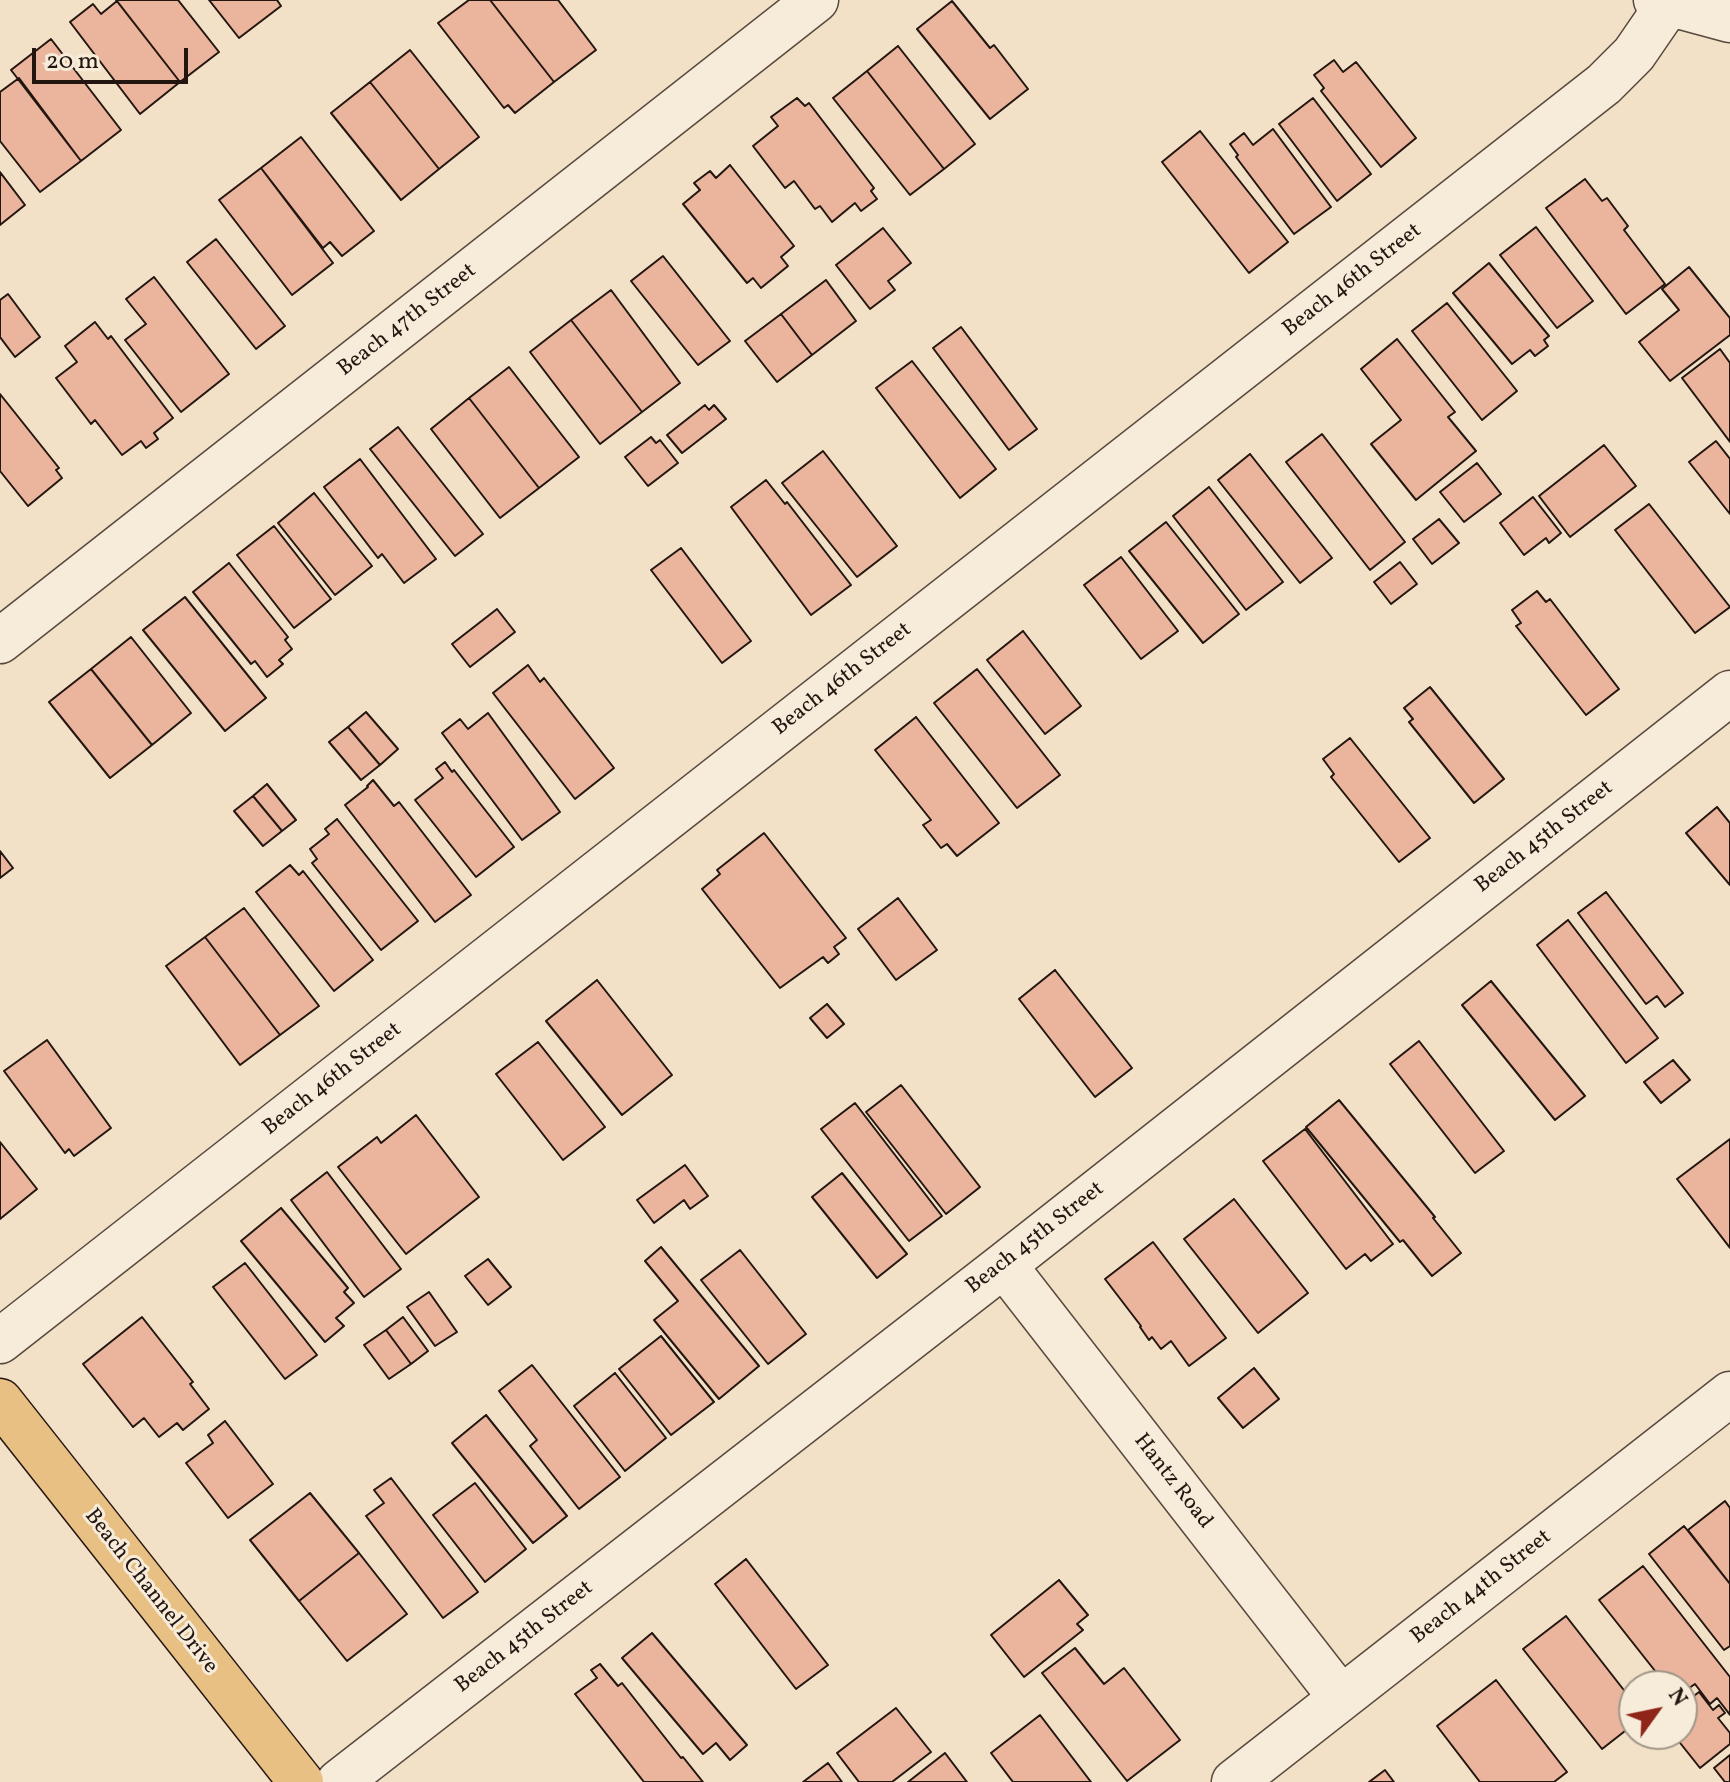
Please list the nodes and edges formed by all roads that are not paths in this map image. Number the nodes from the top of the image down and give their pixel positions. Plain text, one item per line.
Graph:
1 (816, 0) edge
2 (1662, 2) edge
3 (1730, 20) edge
4 (0, 641) edge
5 (1730, 693) edge
6 (1004, 1265) junction
7 (0, 1341) edge
8 (1730, 1394) edge
9 (0, 1401) edge
10 (1341, 1698) junction
11 (301, 1782) edge
12 (339, 1782) edge
13 (1234, 1782) edge

1 - 4 street, Beach 47th Street
2 - 3 street
2 - 7 street, Beach 46th Street
5 - 6 street, Beach 45th Street
6 - 10 street, Hantz Road
6 - 12 street, Beach 45th Street
8 - 10 street, Beach 44th Street
9 - 11 main road, Beach Channel Drive
10 - 13 street, Beach 44th Street

